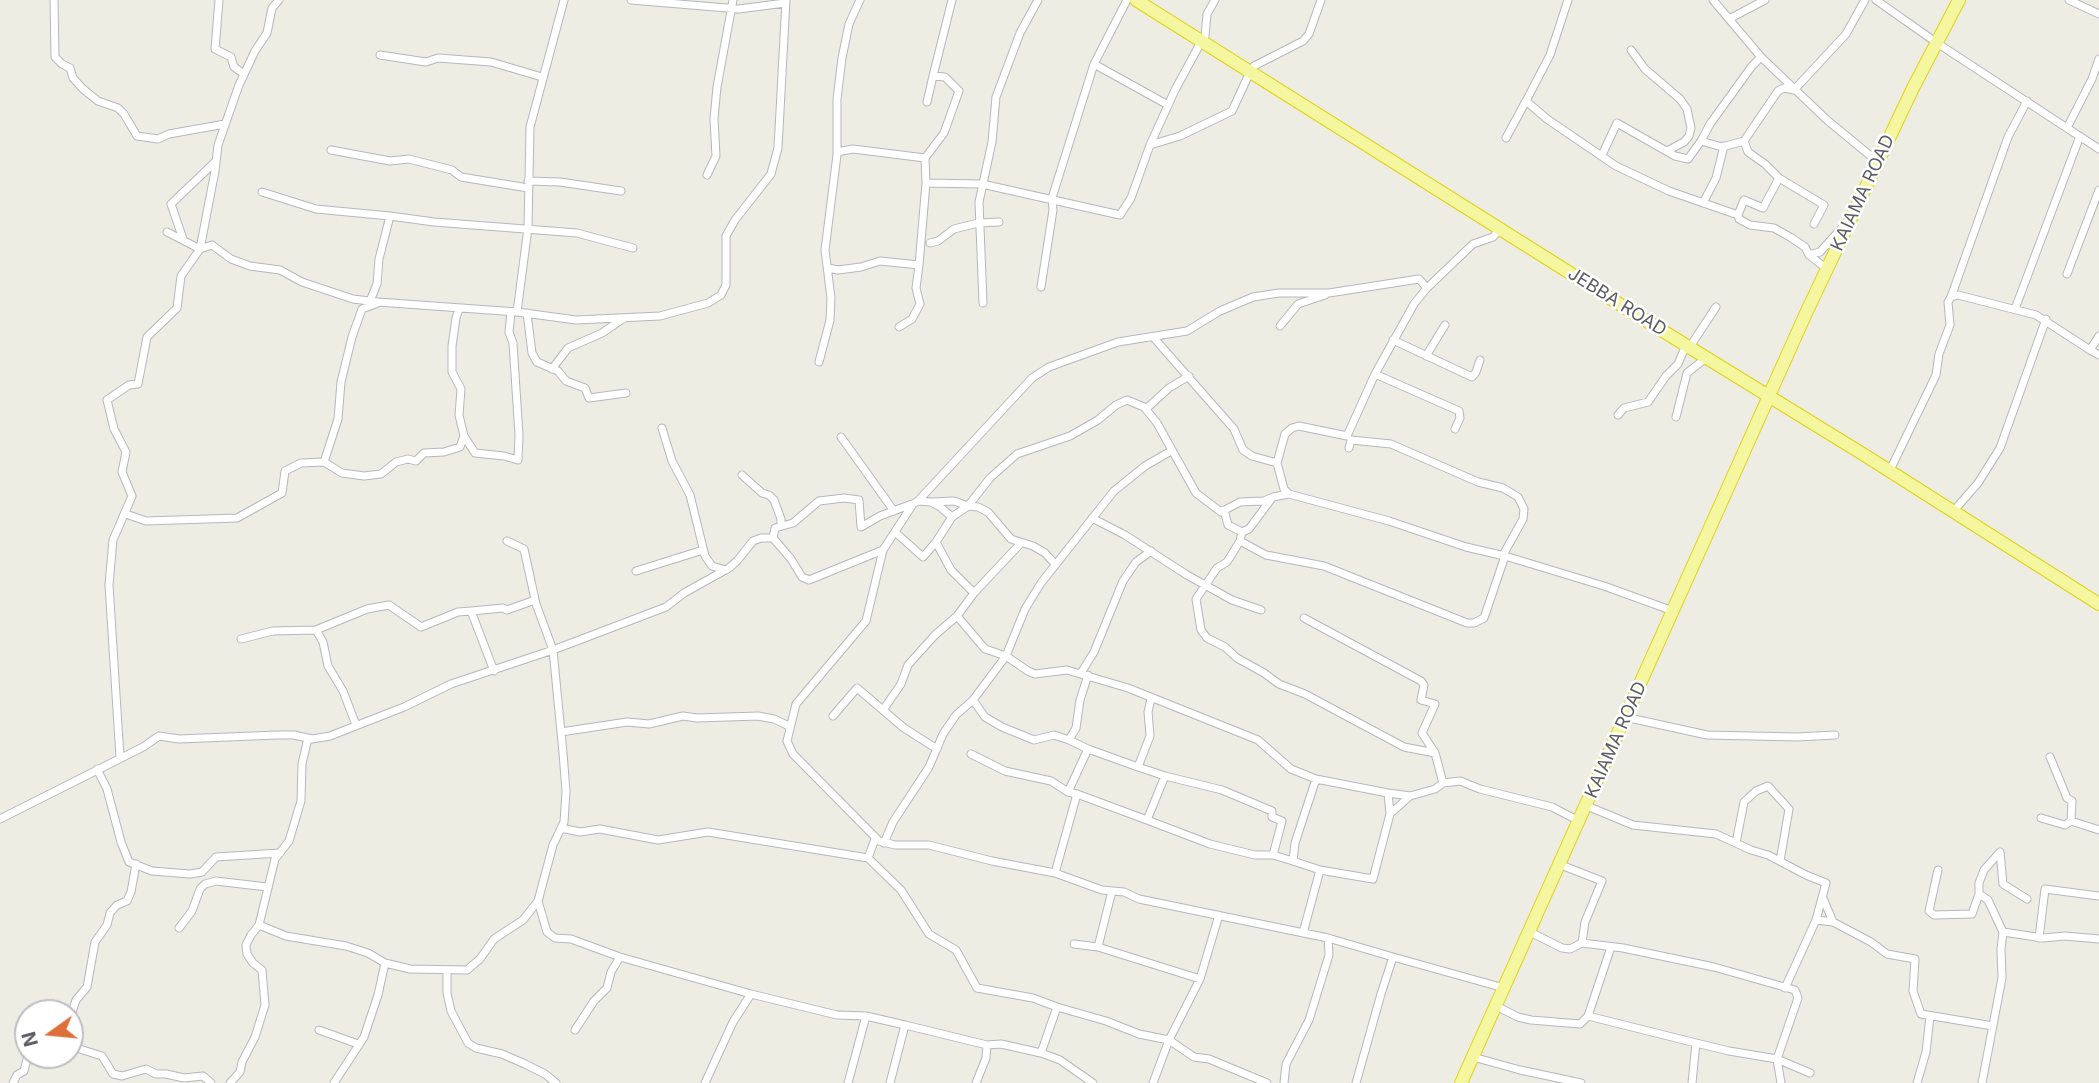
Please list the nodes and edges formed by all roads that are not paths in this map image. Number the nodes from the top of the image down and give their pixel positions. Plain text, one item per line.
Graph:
1 (54, 0) edge
2 (219, 0) edge
3 (279, 0) edge
4 (564, 0) edge
5 (631, 0) edge
6 (860, 0) edge
7 (952, 0) edge
8 (1038, 0) edge
9 (1127, 0) edge
10 (1136, 0) edge
11 (1149, 0) edge
12 (1215, 0) edge
13 (1321, 0) edge
14 (1568, 0) edge
15 (1713, 0) edge
16 (1765, 0) edge
17 (1866, 0) edge
18 (1876, 0) edge
19 (1959, 0) edge
20 (2069, 0) edge
21 (785, 1) edge
22 (733, 4) edge
23 (2099, 14) edge
24 (1729, 19) junction
25 (1203, 39) junction
26 (1937, 43) junction
27 (1631, 50) dead end
28 (380, 55) dead end
29 (1761, 57) junction
30 (2099, 59) edge
31 (1094, 64) junction
32 (1252, 69) junction
33 (244, 75) junction
34 (933, 76) junction
35 (542, 77) junction
36 (1794, 90) junction
37 (2026, 101) junction
38 (927, 102) dead end
39 (1526, 102) junction
40 (1168, 105) junction
41 (226, 124) junction
42 (2067, 128) junction
43 (2080, 136) junction
44 (1506, 138) dead end
45 (1701, 141) junction
46 (1744, 141) junction
47 (1150, 145) junction
48 (1724, 146) junction
49 (2099, 149) edge
50 (331, 150) dead end
51 (1667, 151) junction
52 (837, 152) junction
53 (1602, 155) junction
54 (925, 158) junction
55 (216, 161) junction
56 (1878, 162) junction
57 (707, 175) dead end
58 (1779, 178) junction
59 (926, 183) junction
60 (528, 184) junction
61 (982, 184) junction
62 (2099, 190) edge
63 (621, 191) dead end
64 (262, 192) dead end
65 (1052, 198) junction
66 (1703, 203) junction
67 (1738, 215) junction
68 (390, 216) junction
69 (1851, 220) junction
70 (999, 222) dead end
71 (978, 223) junction
72 (1814, 224) dead end
73 (528, 228) junction
74 (1500, 228) junction
75 (167, 232) dead end
76 (183, 239) junction
77 (930, 243) dead end
78 (633, 248) dead end
79 (200, 249) junction
80 (1809, 255) junction
81 (919, 265) junction
82 (828, 268) junction
83 (1827, 269) junction
84 (2067, 274) dead end
85 (1041, 287) dead end
86 (1427, 288) junction
87 (1298, 293) junction
88 (1329, 293) junction
89 (1951, 297) junction
90 (374, 302) junction
91 (1305, 302) junction
92 (983, 303) dead end
93 (1716, 307) dead end
94 (459, 309) junction
95 (2015, 309) junction
96 (514, 312) junction
97 (527, 313) junction
98 (625, 317) junction
99 (2046, 319) junction
100 (1445, 325) dead end
101 (1280, 326) dead end
102 (899, 327) dead end
103 (2099, 336) edge
104 (1154, 338) junction
105 (1393, 340) junction
106 (1690, 343) junction
107 (2090, 350) junction
108 (2099, 355) edge
109 (1426, 356) junction
110 (1706, 358) junction
111 (1480, 360) dead end
112 (819, 362) dead end
113 (552, 369) junction
114 (1375, 374) junction
115 (1189, 376) junction
116 (626, 393) dead end
117 (1771, 393) junction
118 (1146, 409) junction
119 (1618, 415) dead end
120 (1676, 417) dead end
121 (662, 428) dead end
122 (1455, 429) dead end
123 (464, 436) junction
124 (841, 437) dead end
125 (1349, 448) dead end
126 (1171, 451) junction
127 (324, 462) junction
128 (1277, 463) junction
129 (1892, 466) junction
130 (742, 475) dead end
131 (1289, 494) junction
132 (1273, 497) junction
133 (931, 502) junction
134 (916, 503) junction
135 (968, 506) junction
136 (1958, 506) junction
137 (1224, 510) junction
138 (894, 511) junction
139 (125, 514) junction
140 (952, 517) junction
141 (1092, 518) junction
142 (781, 526) junction
143 (895, 532) junction
144 (1242, 532) junction
145 (773, 538) junction
146 (507, 541) dead end
147 (1240, 541) junction
148 (936, 542) junction
149 (1021, 543) junction
150 (704, 550) junction
151 (883, 550) junction
152 (1151, 551) junction
153 (1504, 555) junction
154 (1055, 564) junction
155 (726, 570) junction
156 (636, 571) dead end
157 (1206, 584) junction
158 (974, 593) junction
159 (2099, 597) edge
160 (535, 600) junction
161 (2099, 604) edge
162 (1261, 610) dead end
163 (471, 611) junction
164 (1673, 611) junction
165 (957, 616) junction
166 (1304, 618) dead end
167 (316, 630) junction
168 (241, 639) dead end
169 (553, 650) junction
170 (1006, 656) junction
171 (494, 671) junction
172 (1084, 674) junction
173 (1151, 699) junction
174 (973, 700) junction
175 (883, 710) junction
176 (833, 716) dead end
177 (1625, 717) junction
178 (356, 725) junction
179 (789, 726) junction
180 (561, 732) junction
181 (1835, 735) dead end
182 (308, 738) junction
183 (1069, 740) junction
184 (937, 749) junction
185 (1088, 749) junction
186 (1435, 753) junction
187 (971, 754) dead end
188 (120, 757) junction
189 (2050, 757) dead end
190 (1138, 767) junction
191 (97, 769) junction
192 (1165, 776) junction
193 (1316, 779) junction
194 (1443, 782) junction
195 (1068, 792) junction
196 (1388, 793) junction
197 (1077, 794) junction
198 (1410, 796) junction
199 (1587, 806) junction
200 (1390, 814) junction
201 (2041, 818) dead end
202 (0, 819) edge
203 (1147, 820) junction
204 (1579, 821) junction
205 (2071, 821) junction
206 (561, 828) junction
207 (2099, 830) edge
208 (875, 839) junction
209 (884, 843) junction
210 (1736, 843) junction
211 (281, 853) junction
212 (1273, 855) junction
213 (868, 858) junction
214 (1780, 861) junction
215 (1293, 862) junction
216 (136, 864) junction
217 (1561, 865) junction
218 (1320, 870) junction
219 (1937, 870) dead end
220 (1055, 873) junction
221 (190, 874) junction
222 (205, 884) junction
223 (267, 887) junction
224 (1112, 891) junction
225 (1979, 894) junction
226 (2099, 896) edge
227 (1823, 898) junction
228 (2027, 900) dead end
229 (538, 901) junction
230 (1219, 915) junction
231 (1816, 920) junction
232 (1833, 922) junction
233 (259, 925) junction
234 (178, 928) dead end
235 (1530, 932) junction
236 (2003, 932) junction
237 (1303, 933) junction
238 (1328, 938) junction
239 (2039, 938) junction
240 (2099, 939) edge
241 (1582, 943) junction
242 (1074, 944) dead end
243 (1098, 947) junction
244 (1611, 947) junction
245 (620, 957) junction
246 (1393, 957) junction
247 (385, 963) junction
248 (447, 970) junction
249 (1200, 979) junction
250 (1504, 988) junction
251 (1785, 988) junction
252 (751, 995) junction
253 (77, 999) edge
254 (1496, 1006) junction
255 (1057, 1007) junction
256 (1588, 1016) junction
257 (1930, 1016) junction
258 (866, 1017) junction
259 (905, 1026) junction
260 (1993, 1026) junction
261 (319, 1030) dead end
262 (575, 1030) dead end
263 (1169, 1040) junction
264 (1696, 1043) junction
265 (358, 1044) junction
266 (988, 1045) junction
267 (84, 1050) edge
268 (1041, 1053) junction
269 (1473, 1057) junction
270 (1777, 1059) junction
271 (25, 1069) edge
272 (1810, 1073) dead end
273 (13, 1083) edge
274 (211, 1083) edge
275 (230, 1083) edge
276 (334, 1083) edge
277 (556, 1083) edge
278 (705, 1083) edge
279 (848, 1083) edge
280 (891, 1083) edge
281 (976, 1083) edge
282 (1093, 1083) edge
283 (1153, 1083) edge
284 (1267, 1083) edge
285 (1284, 1083) edge
286 (1356, 1083) edge
287 (1461, 1083) edge
288 (1581, 1083) edge
289 (1692, 1083) edge
290 (1781, 1083) edge
291 (1917, 1083) edge
292 (1982, 1083) edge

1 - 41 street
2 - 33 street
3 - 33 street
4 - 35 street
5 - 22 street
6 - 52 street
7 - 34 street
8 - 61 street
9 - 31 street
10 - 25 highway, JEBBA ROAD
11 - 25 highway, JEBBA ROAD
12 - 25 street
13 - 32 street
14 - 39 street
15 - 24 street
16 - 24 street
17 - 36 street
18 - 26 street
19 - 26 highway, KAIAMA ROAD
20 - 23 street
21 - 22 street
21 - 98 street
22 - 57 street
24 - 29 street
25 - 32 highway, JEBBA ROAD
25 - 40 street
26 - 37 street
26 - 56 highway, KAIAMA ROAD
27 - 51 street
28 - 35 street
29 - 36 street
29 - 45 street
30 - 42 street
31 - 40 street
31 - 65 street
32 - 47 street
32 - 74 highway, JEBBA ROAD
32 - 106 highway, JEBBA ROAD
33 - 41 street
34 - 38 street
34 - 54 street
35 - 60 street
36 - 46 street
36 - 56 street
37 - 42 street
37 - 89 street
39 - 44 street
39 - 53 street
40 - 47 street
41 - 55 street
42 - 43 street
43 - 49 street
43 - 95 street
45 - 48 street
45 - 51 street
46 - 48 street
46 - 58 street
47 - 65 street
48 - 66 street
50 - 60 street
51 - 53 street
52 - 54 street
52 - 82 street
53 - 66 street
54 - 59 street
55 - 76 street
55 - 79 street
56 - 69 highway, KAIAMA ROAD
58 - 67 street
58 - 72 street
59 - 61 street
59 - 81 street
60 - 63 street
60 - 73 street
61 - 65 street
61 - 71 street
62 - 84 street
64 - 68 street
65 - 85 street
66 - 67 street
67 - 80 street
68 - 73 street
68 - 90 street
69 - 80 street
69 - 83 highway, KAIAMA ROAD
70 - 71 street
71 - 77 street
71 - 92 street
73 - 78 street
73 - 96 street
74 - 86 street
74 - 106 highway, JEBBA ROAD
75 - 76 street
76 - 79 street
79 - 90 street
79 - 139 street
80 - 83 street
81 - 82 street
81 - 102 street
82 - 112 street
83 - 117 highway, KAIAMA ROAD
86 - 88 street
86 - 105 street
87 - 88 street
87 - 91 street
87 - 104 street
88 - 91 street
89 - 95 street
89 - 129 street
90 - 94 street
90 - 127 street
91 - 101 street
93 - 106 street
94 - 96 street
94 - 123 street
95 - 99 street
96 - 97 street
96 - 123 street
97 - 98 street
97 - 113 street
98 - 113 street
99 - 107 street
99 - 136 street
100 - 109 street
103 - 107 street
104 - 115 street
104 - 134 street
105 - 109 street
105 - 114 street
106 - 110 highway, JEBBA ROAD
106 - 117 highway, JEBBA ROAD
106 - 119 street
107 - 108 street
109 - 111 street
110 - 117 highway, JEBBA ROAD
110 - 120 street
113 - 116 street
114 - 122 street
114 - 128 street
115 - 118 street
115 - 128 street
117 - 129 highway, JEBBA ROAD
117 - 161 highway, JEBBA ROAD
117 - 164 highway, KAIAMA ROAD
118 - 126 street
118 - 135 street
121 - 150 street
123 - 127 street
124 - 138 street
125 - 153 street
126 - 137 street
126 - 141 street
127 - 139 street
128 - 131 street
129 - 136 highway, JEBBA ROAD
130 - 142 street
131 - 132 street
131 - 153 street
132 - 137 street
132 - 144 street
133 - 134 street
133 - 135 street
133 - 140 street
134 - 138 street
134 - 143 street
135 - 140 street
135 - 149 street
136 - 159 highway, JEBBA ROAD
137 - 144 street
138 - 142 street
139 - 188 street
140 - 148 street
141 - 152 street
141 - 154 street
142 - 145 street
143 - 148 street
143 - 151 street
144 - 147 street
145 - 151 street
145 - 155 street
146 - 160 street
147 - 153 street
147 - 157 street
148 - 158 street
149 - 154 street
149 - 158 street
150 - 155 street
150 - 156 street
151 - 179 street
152 - 157 street
152 - 172 street
153 - 164 street
154 - 170 street
155 - 169 street
157 - 162 street
157 - 186 street
158 - 165 street
160 - 163 street
160 - 169 street
163 - 167 street
163 - 171 street
164 - 177 highway, KAIAMA ROAD
165 - 170 street
165 - 175 street
166 - 186 street
167 - 168 street
167 - 178 street
169 - 171 street
169 - 180 street
170 - 172 street
170 - 174 street
171 - 178 street
172 - 173 street
172 - 183 street
173 - 190 street
173 - 193 street
174 - 183 street
174 - 184 street
175 - 176 street
175 - 184 street
177 - 181 street
177 - 199 highway, KAIAMA ROAD
178 - 182 street
179 - 180 street
179 - 208 street
180 - 206 street
182 - 188 street
182 - 211 street
183 - 185 street
184 - 209 street
185 - 190 street
185 - 195 street
186 - 194 street
187 - 195 street
188 - 191 street
189 - 205 street
190 - 192 street
191 - 202 street
191 - 216 street
192 - 203 street
192 - 212 street
193 - 196 street
193 - 215 street
194 - 198 street
194 - 204 street
195 - 197 street
196 - 198 street
196 - 200 street
197 - 203 street
197 - 220 street
198 - 200 street
199 - 204 highway, KAIAMA ROAD
199 - 210 street
200 - 218 street
201 - 205 street
203 - 212 street
204 - 217 highway, KAIAMA ROAD
205 - 207 street
206 - 213 street
206 - 229 street
208 - 209 street
208 - 213 street
209 - 220 street
210 - 214 street
210 - 214 street
211 - 221 street
211 - 223 street
212 - 215 street
213 - 255 street
214 - 227 street
215 - 218 street
216 - 221 street
216 - 253 street
217 - 235 highway, KAIAMA ROAD
217 - 241 street
218 - 237 street
219 - 225 street
220 - 224 street
221 - 222 street
222 - 223 street
222 - 234 street
223 - 233 street
224 - 230 street
224 - 243 street
225 - 228 street
225 - 236 street
226 - 239 street
227 - 231 street
227 - 232 street
229 - 245 street
229 - 248 street
230 - 237 street
230 - 249 street
231 - 232 street
231 - 251 street
232 - 257 street
233 - 247 street
233 - 275 street
235 - 241 street
235 - 250 highway, KAIAMA ROAD
236 - 239 street
236 - 260 street
237 - 238 street
238 - 246 street
238 - 285 street
239 - 240 street
241 - 244 street
242 - 243 street
243 - 249 street
244 - 251 street
244 - 256 street
245 - 252 street
245 - 262 street
246 - 250 street
246 - 286 street
247 - 248 street
247 - 265 street
248 - 277 street
249 - 263 street
250 - 254 highway, KAIAMA ROAD
251 - 270 street
252 - 258 street
252 - 278 street
254 - 256 street
254 - 269 highway, KAIAMA ROAD
255 - 263 street
255 - 268 street
256 - 264 street
257 - 260 street
257 - 291 street
258 - 259 street
258 - 279 street
259 - 266 street
259 - 280 street
260 - 292 street
261 - 265 street
263 - 283 street
263 - 284 street
264 - 270 street
264 - 289 street
265 - 276 street
266 - 268 street
266 - 281 street
267 - 274 street
268 - 282 street
269 - 287 highway, KAIAMA ROAD
269 - 288 street
270 - 272 street
270 - 290 street
271 - 273 street

